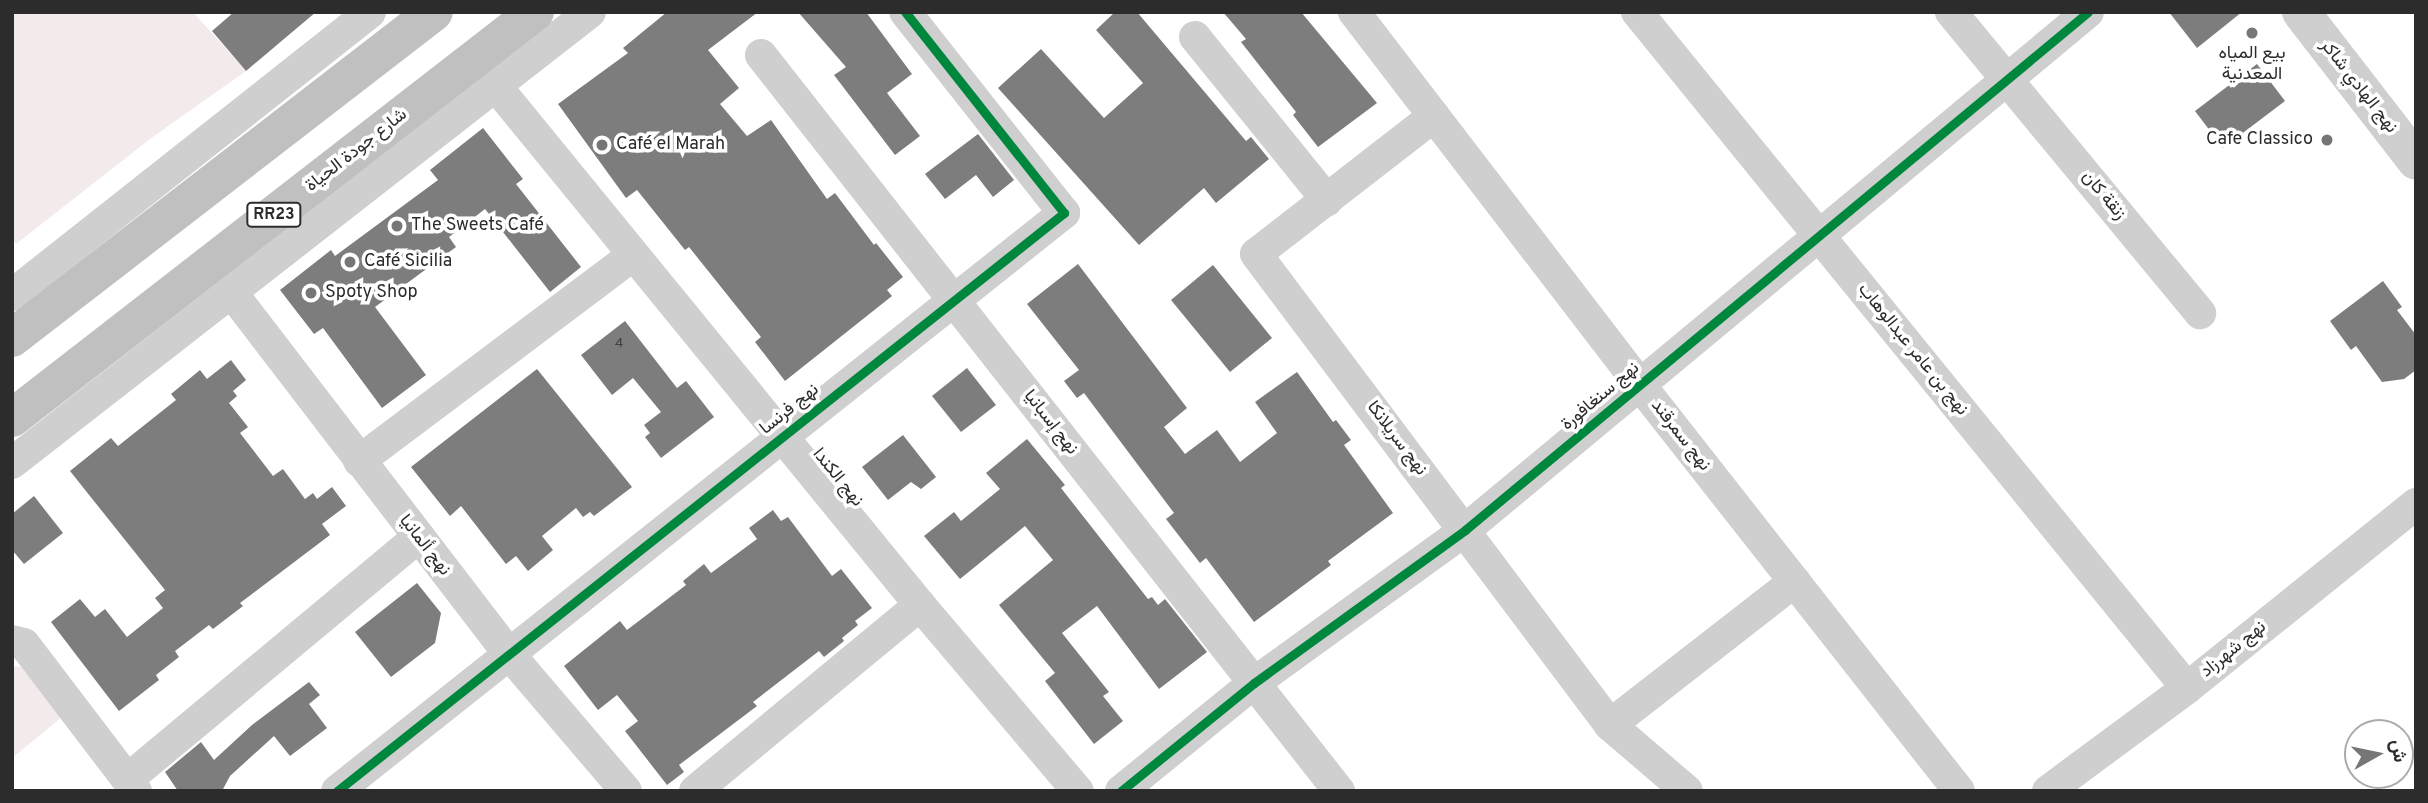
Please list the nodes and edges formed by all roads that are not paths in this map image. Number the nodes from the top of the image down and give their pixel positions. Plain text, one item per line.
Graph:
1 (370, 12) edge
2 (434, 12) edge
3 (535, 12) edge
4 (590, 12) edge
5 (905, 12) edge
6 (1354, 12) edge
7 (1637, 12) edge
8 (1951, 12) edge
9 (2088, 12) edge
10 (2309, 15) edge
11 (1195, 37) dead end
12 (761, 55) dead end
13 (2006, 80) junction
14 (495, 85) junction
15 (1434, 116) junction
16 (2416, 161) edge
17 (1327, 200) junction
18 (1818, 234) junction
19 (634, 255) junction
20 (232, 293) junction
21 (12, 295) edge
22 (954, 300) junction
23 (2200, 313) dead end
24 (12, 338) edge
25 (1640, 385) junction
26 (12, 418) edge
27 (782, 437) junction
28 (359, 461) junction
29 (12, 463) edge
30 (2416, 504) edge
31 (1465, 530) junction
32 (417, 538) junction
33 (1794, 581) junction
34 (920, 605) junction
35 (12, 641) edge
36 (509, 654) junction
37 (1254, 683) junction
38 (2187, 688) junction
39 (1610, 724) junction
40 (132, 785) edge
41 (337, 791) edge
42 (626, 791) edge
43 (695, 791) edge
44 (1078, 791) edge
45 (1121, 791) edge
46 (1339, 791) edge
47 (1687, 791) edge
48 (1959, 791) edge
49 (2048, 791) edge

1 - 21 street
2 - 24 highway
3 - 26 highway, شارع جودة الحياة / RR23
4 - 14 street
5 - 22 street, نهج فرنسا
6 - 15 street, نهج سمرقند
7 - 18 street, نهج بن عامر عبدالوهاب
8 - 13 street, زنقة كان
9 - 13 street, نهج سنغافورة
10 - 16 street, نهج الهادي شاكر
11 - 17 street
12 - 22 street, نهج إسبانيا
13 - 18 street, نهج سنغافورة
13 - 23 street, زنقة كان
14 - 19 street, نهج الكندا
14 - 20 street
15 - 17 street, نهج سريلانكا
15 - 25 street, نهج سمرقند
17 - 31 street, نهج سريلانكا
18 - 25 street, نهج سنغافورة
18 - 38 street, نهج بن عامر عبدالوهاب
19 - 27 street, نهج الكندا
19 - 28 street
20 - 28 street, نهج ألمانيا
20 - 29 street
22 - 27 street, نهج فرنسا
22 - 37 street, نهج إسبانيا
25 - 31 street, نهج سنغافورة
25 - 33 street, نهج سمرقند
27 - 34 street, نهج الكندا
27 - 36 street, نهج فرنسا
28 - 32 street, نهج ألمانيا
30 - 38 street, نهج شهرزاد
31 - 37 street, نهج سنغافورة
31 - 39 street, نهج سريلانكا
32 - 36 street, نهج ألمانيا
32 - 40 street
33 - 39 street
33 - 48 street, نهج سمرقند
34 - 43 street
34 - 44 street, نهج الكندا
35 - 40 street
36 - 41 street, نهج فرنسا
36 - 42 street, نهج ألمانيا
37 - 45 street, نهج سنغافورة
37 - 46 street, نهج إسبانيا
38 - 49 street, نهج شهرزاد
39 - 47 street, نهج سريلانكا

